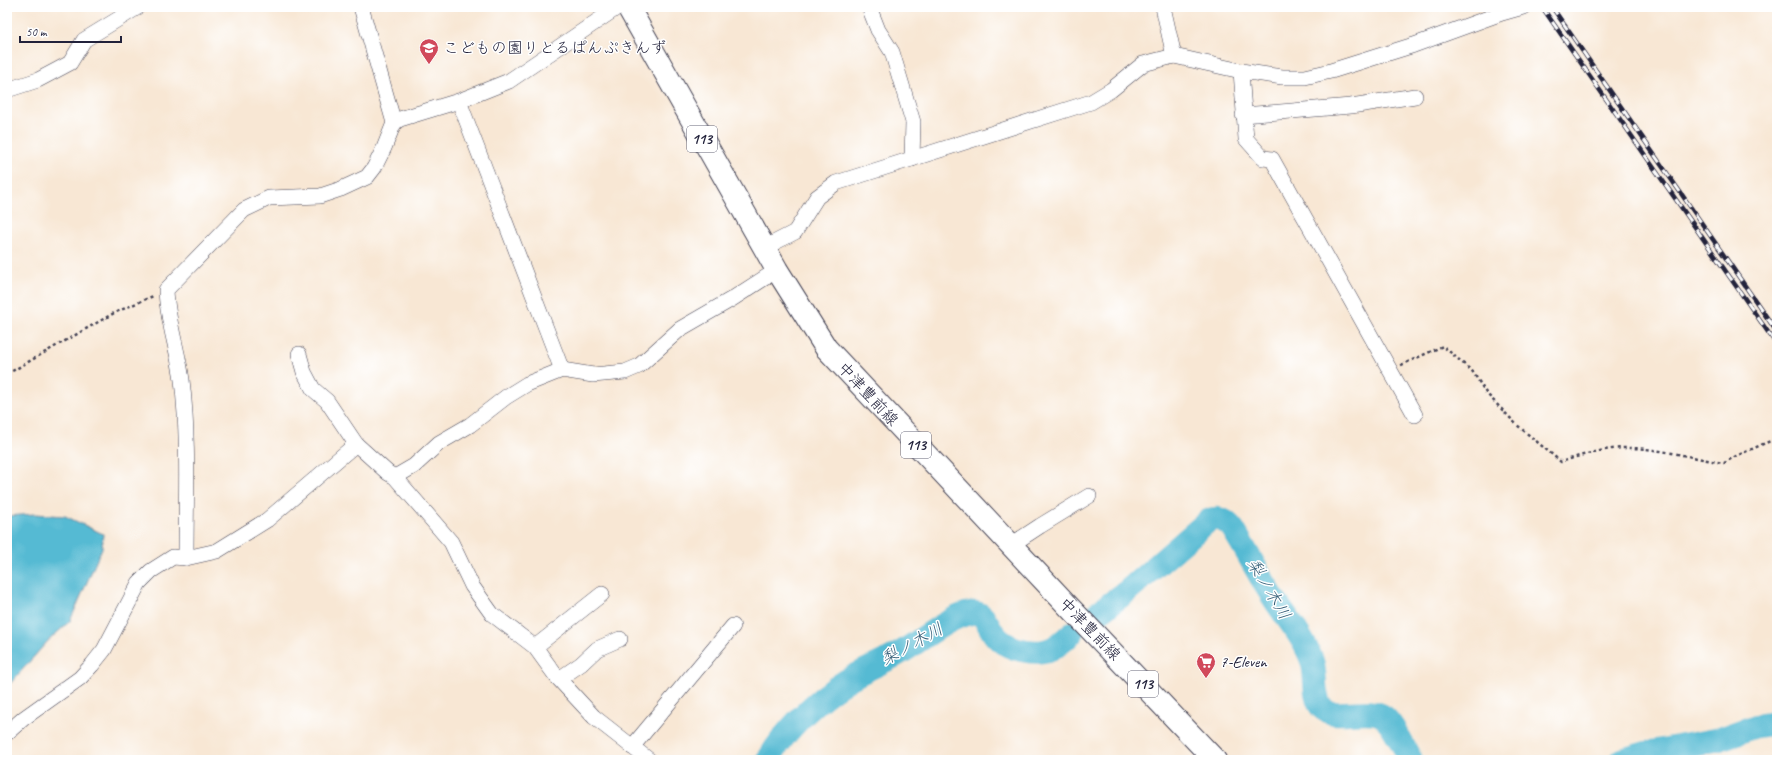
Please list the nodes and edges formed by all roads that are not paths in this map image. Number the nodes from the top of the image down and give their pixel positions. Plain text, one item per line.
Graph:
1 (138, 7) edge
2 (361, 7) edge
3 (618, 7) edge
4 (628, 7) edge
5 (869, 7) edge
6 (1163, 7) edge
7 (1523, 7) edge
8 (1174, 56) junction
9 (1241, 71) junction
10 (7, 90) edge
11 (1415, 96) dead end
12 (459, 101) junction
13 (1244, 115) junction
14 (394, 123) junction
15 (912, 159) junction
16 (764, 248) junction
17 (776, 270) junction
18 (299, 354) dead end
19 (562, 370) junction
20 (1415, 415) dead end
21 (356, 444) junction
22 (395, 477) junction
23 (1089, 496) dead end
24 (1011, 545) junction
25 (186, 558) junction
26 (602, 594) dead end
27 (733, 626) dead end
28 (620, 639) dead end
29 (535, 647) junction
30 (559, 679) junction
31 (7, 732) edge
32 (632, 747) junction
33 (649, 760) edge
34 (1216, 760) edge

1 - 10 street
2 - 14 street
3 - 12 street
4 - 16 main road, 中津豊前線 / 113
5 - 15 street
6 - 8 street
7 - 9 street
8 - 9 street
8 - 15 street
9 - 13 street
11 - 13 street
12 - 14 street
12 - 19 street
13 - 20 street
14 - 25 street
15 - 16 street
16 - 17 main road, 中津豊前線 / 113
17 - 19 street
17 - 24 main road, 中津豊前線 / 113
18 - 21 street
19 - 22 street
21 - 22 street
21 - 25 street
22 - 29 street
23 - 24 street
24 - 34 main road, 中津豊前線 / 113
25 - 31 street
26 - 29 street
27 - 32 street
28 - 30 street
29 - 30 street
30 - 32 street
32 - 33 street

